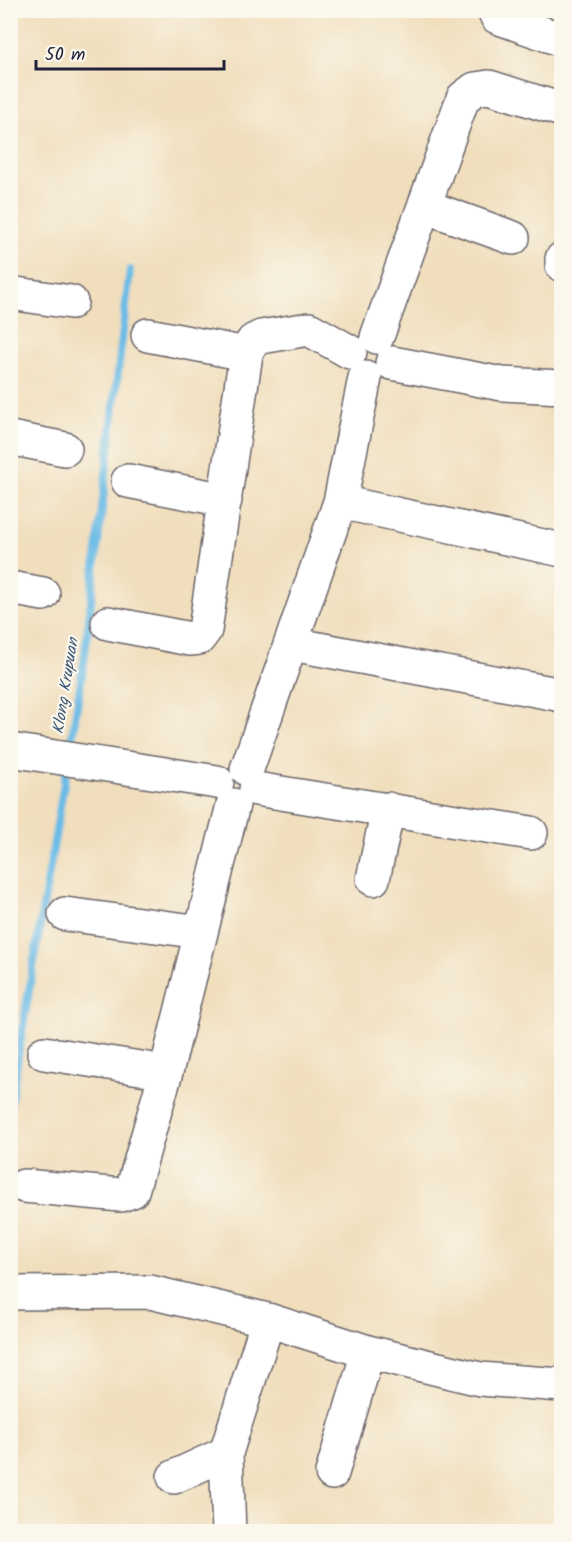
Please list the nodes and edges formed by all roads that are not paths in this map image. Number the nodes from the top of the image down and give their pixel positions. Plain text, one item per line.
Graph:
1 (494, 10) edge
2 (561, 40) edge
3 (561, 110) edge
4 (424, 206) junction
5 (513, 238) dead end
6 (561, 259) edge
7 (561, 265) edge
8 (10, 293) edge
9 (71, 302) dead end
10 (148, 335) dead end
11 (246, 354) junction
12 (371, 358) junction
13 (561, 387) edge
14 (10, 438) edge
15 (65, 449) dead end
16 (129, 481) dead end
17 (225, 500) junction
18 (339, 502) junction
19 (561, 550) edge
20 (10, 588) edge
21 (43, 594) dead end
22 (108, 623) dead end
23 (292, 644) junction
24 (561, 695) edge
25 (10, 750) edge
26 (238, 786) junction
27 (388, 809) junction
28 (531, 833) dead end
29 (373, 879) dead end
30 (65, 914) dead end
31 (201, 932) junction
32 (44, 1053) dead end
33 (166, 1072) junction
34 (24, 1186) dead end
35 (10, 1293) edge
36 (268, 1320) junction
37 (368, 1352) junction
38 (561, 1385) edge
39 (226, 1453) junction
40 (332, 1473) dead end
41 (174, 1477) dead end
42 (229, 1532) edge

1 - 2 street
3 - 4 street
4 - 5 street
4 - 12 street
6 - 7 street
8 - 9 street
10 - 11 street
11 - 12 street
11 - 17 street
12 - 13 street
12 - 18 street
14 - 15 street
16 - 17 street
17 - 22 street
18 - 19 street
18 - 23 street
20 - 21 street
23 - 24 street
23 - 26 street
25 - 26 street
26 - 27 street
26 - 31 street
27 - 28 street
27 - 29 street
30 - 31 street
31 - 33 street
32 - 33 street
33 - 34 street
35 - 36 street
36 - 37 street
36 - 39 street
37 - 38 street
37 - 40 street
39 - 41 street
39 - 42 street

